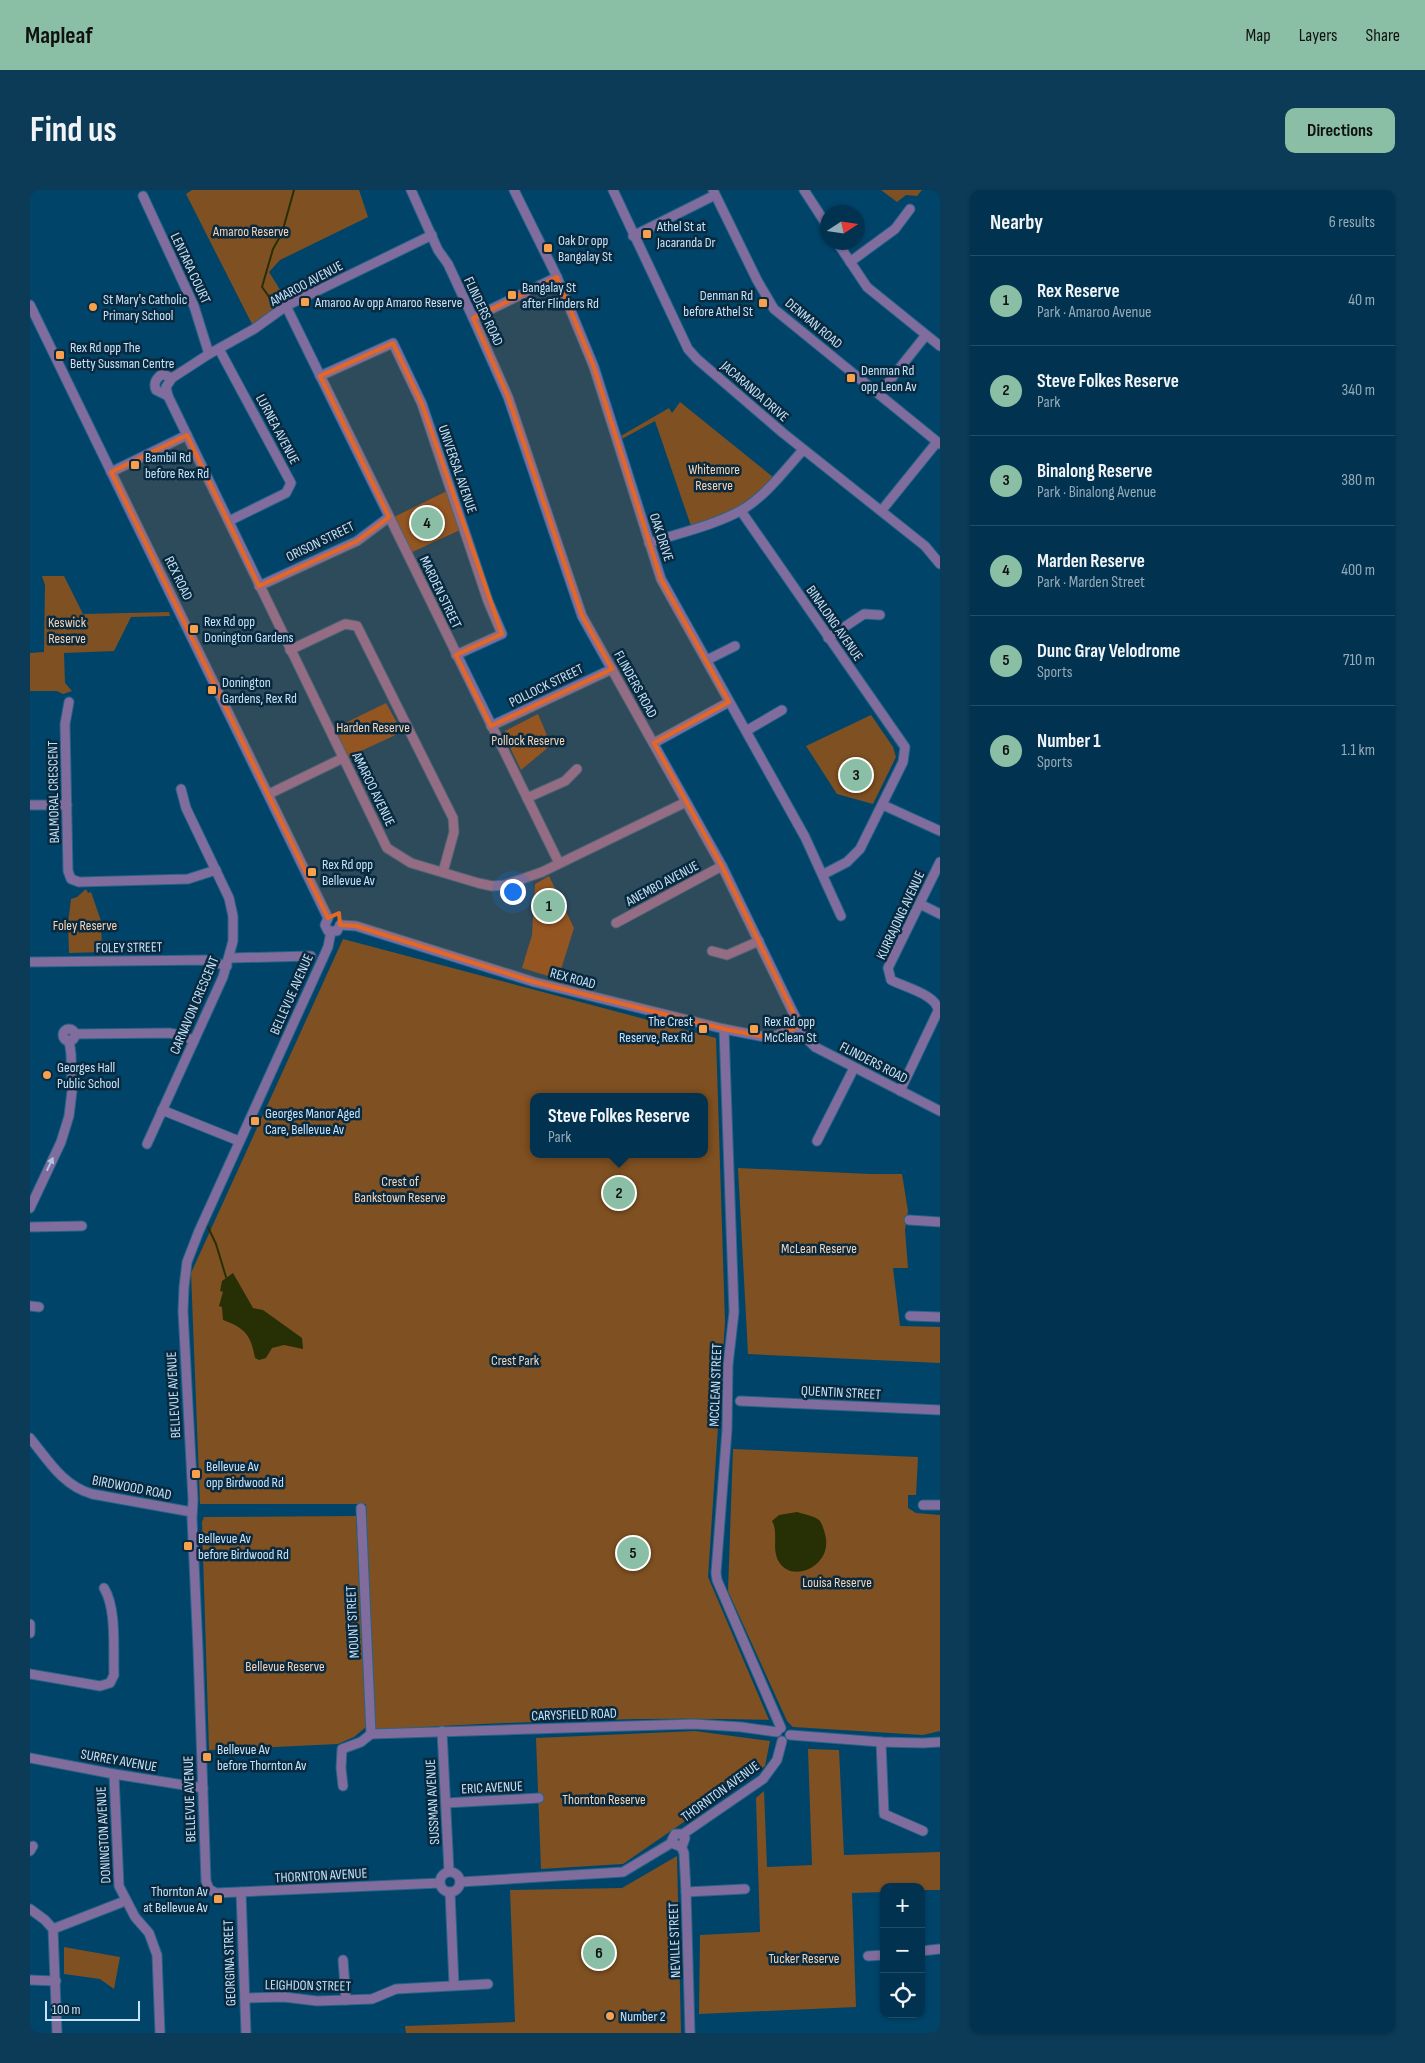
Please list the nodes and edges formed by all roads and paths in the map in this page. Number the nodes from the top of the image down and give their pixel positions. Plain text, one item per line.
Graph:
1 (411, 190) edge
2 (514, 190) edge
3 (612, 190) edge
4 (804, 190) edge
5 (714, 192) edge
6 (143, 196) dead end
7 (910, 209) dead end
8 (820, 215) edge
9 (432, 235) junction
10 (633, 236) junction
11 (843, 250) edge
12 (850, 262) junction
13 (557, 277) junction
14 (30, 305) edge
15 (286, 306) junction
16 (473, 318) junction
17 (926, 335) junction
18 (940, 346) edge
19 (220, 349) junction
20 (209, 354) junction
21 (320, 376) junction
22 (879, 394) junction
23 (187, 435) junction
24 (939, 443) edge
25 (803, 450) junction
26 (111, 472) junction
27 (882, 510) junction
28 (741, 511) junction
29 (389, 517) junction
30 (229, 521) junction
31 (650, 543) junction
32 (940, 564) edge
33 (259, 586) junction
34 (880, 615) dead end
35 (828, 638) junction
36 (735, 646) dead end
37 (290, 650) junction
38 (456, 655) junction
39 (707, 660) junction
40 (612, 669) junction
41 (69, 702) dead end
42 (729, 702) junction
43 (782, 710) dead end
44 (491, 726) junction
45 (746, 731) junction
46 (654, 743) junction
47 (343, 758) junction
48 (577, 769) dead end
49 (181, 789) dead end
50 (269, 794) junction
51 (527, 798) junction
52 (686, 802) junction
53 (67, 805) junction
54 (883, 805) junction
55 (30, 806) edge
56 (940, 831) edge
57 (940, 862) edge
58 (559, 863) junction
59 (722, 866) junction
60 (216, 870) junction
61 (443, 872) junction
62 (824, 874) junction
63 (920, 904) junction
64 (940, 914) edge
65 (841, 916) dead end
66 (328, 918) junction
67 (616, 923) dead end
68 (340, 925) junction
69 (331, 932) junction
70 (759, 941) junction
71 (712, 951) dead end
72 (311, 956) dead end
73 (30, 962) edge
74 (228, 962) junction
75 (938, 1002) edge
76 (800, 1026) junction
77 (724, 1029) junction
78 (194, 1041) junction
79 (854, 1068) junction
80 (900, 1091) junction
81 (162, 1110) junction
82 (940, 1111) edge
83 (239, 1141) junction
84 (817, 1141) dead end
85 (147, 1144) dead end
86 (30, 1208) edge
87 (909, 1220) dead end
88 (940, 1222) edge
89 (30, 1226) edge
90 (82, 1226) dead end
91 (910, 1316) dead end
92 (940, 1317) edge
93 (740, 1401) dead end
94 (940, 1410) edge
95 (30, 1438) edge
96 (923, 1505) dead end
97 (940, 1505) edge
98 (361, 1508) dead end
99 (192, 1512) junction
100 (104, 1588) dead end
101 (30, 1624) edge
102 (30, 1633) edge
103 (30, 1674) edge
104 (779, 1730) junction
105 (442, 1731) junction
106 (371, 1734) junction
107 (790, 1735) junction
108 (782, 1741) junction
109 (881, 1742) junction
110 (940, 1742) edge
111 (30, 1758) edge
112 (114, 1774) junction
113 (343, 1786) dead end
114 (203, 1788) junction
115 (539, 1798) dead end
116 (446, 1803) junction
117 (923, 1830) dead end
118 (677, 1844) junction
119 (449, 1872) junction
120 (460, 1882) junction
121 (440, 1883) junction
122 (207, 1886) joint
123 (745, 1889) dead end
124 (241, 1892) junction
125 (450, 1892) junction
126 (686, 1892) junction
127 (125, 1901) junction
128 (30, 1909) edge
129 (53, 1929) junction
130 (940, 1949) edge
131 (925, 1951) edge
132 (880, 1955) edge
133 (868, 1956) dead end
134 (343, 1960) dead end
135 (30, 1980) edge
136 (56, 1981) junction
137 (488, 1984) dead end
138 (454, 1985) junction
139 (245, 1998) junction
140 (346, 2000) junction
141 (57, 2033) edge
142 (160, 2033) edge
143 (246, 2033) edge
144 (690, 2033) edge

1 - 9 street, FLINDERS ROAD
2 - 13 street, OAK DRIVE
3 - 10 street, JACARANDA DRIVE
4 - 8 street
5 - 10 street
5 - 22 street, DENMAN ROAD
6 - 20 street, LENTARA COURT
7 - 12 street
9 - 15 street, AMAROO AVENUE
9 - 16 street, FLINDERS ROAD
10 - 25 street, JACARANDA DRIVE
11 - 12 street
12 - 17 street
13 - 16 street
13 - 31 street, OAK DRIVE
14 - 26 street, REX ROAD
15 - 19 street, AMAROO AVENUE
15 - 21 street, MARDEN STREET
16 - 40 street, FLINDERS ROAD
17 - 18 street
17 - 22 street
19 - 20 street, AMAROO AVENUE
19 - 30 street, LURNEA AVENUE
20 - 23 street, AMAROO AVENUE
21 - 29 street, MARDEN STREET
21 - 38 street, UNIVERSAL AVENUE
22 - 24 street, DENMAN ROAD
23 - 26 street
23 - 30 street, AMAROO AVENUE
24 - 27 street
25 - 27 street, JACARANDA DRIVE
25 - 28 street
26 - 50 street, REX ROAD
27 - 32 street, JACARANDA DRIVE
28 - 31 street
28 - 35 street, BINALONG AVENUE
29 - 33 street, ORISON STREET
29 - 38 street, MARDEN STREET
30 - 33 street, AMAROO AVENUE
31 - 39 street, OAK DRIVE
33 - 37 street, AMAROO AVENUE
34 - 35 street
35 - 54 street, BINALONG AVENUE
36 - 39 street
37 - 47 street, AMAROO AVENUE
37 - 61 street
38 - 44 street, MARDEN STREET
39 - 42 street, OAK DRIVE
40 - 44 street, POLLOCK STREET
40 - 46 street, FLINDERS ROAD
41 - 53 street, BALMORAL CRESCENT
42 - 45 street, OAK DRIVE
42 - 46 street
43 - 45 street
44 - 51 street, MARDEN STREET
45 - 62 street, OAK DRIVE
46 - 52 street, FLINDERS ROAD
47 - 50 street
47 - 61 street, AMAROO AVENUE
48 - 51 street
49 - 60 street, CARNAVON CRESCENT
50 - 66 street, REX ROAD
51 - 58 street, MARDEN STREET
52 - 58 street, AMAROO AVENUE
52 - 59 street, FLINDERS ROAD
53 - 55 street
53 - 60 street, BALMORAL CRESCENT
54 - 56 street
54 - 62 street, BINALONG AVENUE
57 - 63 street, KURRAJONG AVENUE
58 - 61 street, AMAROO AVENUE
59 - 67 street, ANEMBO AVENUE
59 - 70 street, FLINDERS ROAD
60 - 74 street, CARNAVON CRESCENT
62 - 65 street, OAK DRIVE
63 - 64 street
63 - 75 street, KURRAJONG AVENUE
66 - 68 street
66 - 69 street
68 - 69 street
68 - 77 street, REX ROAD
69 - 83 street, BELLEVUE AVENUE
70 - 71 street
70 - 76 street, FLINDERS ROAD
72 - 74 street, FOLEY STREET
73 - 74 street, FOLEY STREET
74 - 78 street, CARNAVON CRESCENT
75 - 80 street, KURRAJONG AVENUE
76 - 77 street, REX ROAD
76 - 79 street, FLINDERS ROAD
77 - 104 street, MCCLEAN STREET
78 - 81 street, CARNAVON CRESCENT
86 -> 78 street
79 - 80 street, FLINDERS ROAD
79 - 84 street
80 - 82 street, FLINDERS ROAD
81 - 83 street
81 - 85 street, CARNAVON CRESCENT
83 - 99 street, BELLEVUE AVENUE
87 - 88 street
89 - 90 street
91 - 92 street
93 - 94 street, QUENTIN STREET
95 - 99 street, BIRDWOOD ROAD
96 - 97 street
98 - 106 street, MOUNT STREET
99 - 114 street, BELLEVUE AVENUE
100 - 103 street
101 - 102 street
104 - 105 street, CARYSFIELD ROAD
104 - 107 street
104 - 108 street
105 - 106 street, CARYSFIELD ROAD
105 - 116 street, SUSSMAN AVENUE
106 - 113 street
107 - 108 street
107 - 109 street
108 - 118 street, THORNTON AVENUE
109 - 110 street
109 - 117 street
111 - 112 street, SURREY AVENUE
112 - 114 street, SURREY AVENUE
112 - 127 street, DONINGTON AVENUE
114 - 122 street, BELLEVUE AVENUE
115 - 116 street, ERIC AVENUE
116 - 119 street, SUSSMAN AVENUE
118 - 120 street
118 - 126 street, NEVILLE STREET
119 - 120 street
119 - 121 street
120 - 125 street
121 - 124 street, THORNTON AVENUE
121 - 125 street
122 - 124 street, THORNTON AVENUE
123 - 126 street
124 - 139 street, GEORGINA STREET
125 - 138 street
126 - 144 street, NEVILLE STREET
127 - 129 street
127 - 142 street, DONINGTON AVENUE
128 - 129 street
129 - 136 street
130 - 131 street
132 - 133 street
134 - 140 street
135 - 136 street
136 - 141 street
137 - 138 street, LEIGHDON STREET
138 - 140 street, LEIGHDON STREET
139 - 140 street, LEIGHDON STREET
139 - 143 street, GEORGINA STREET

